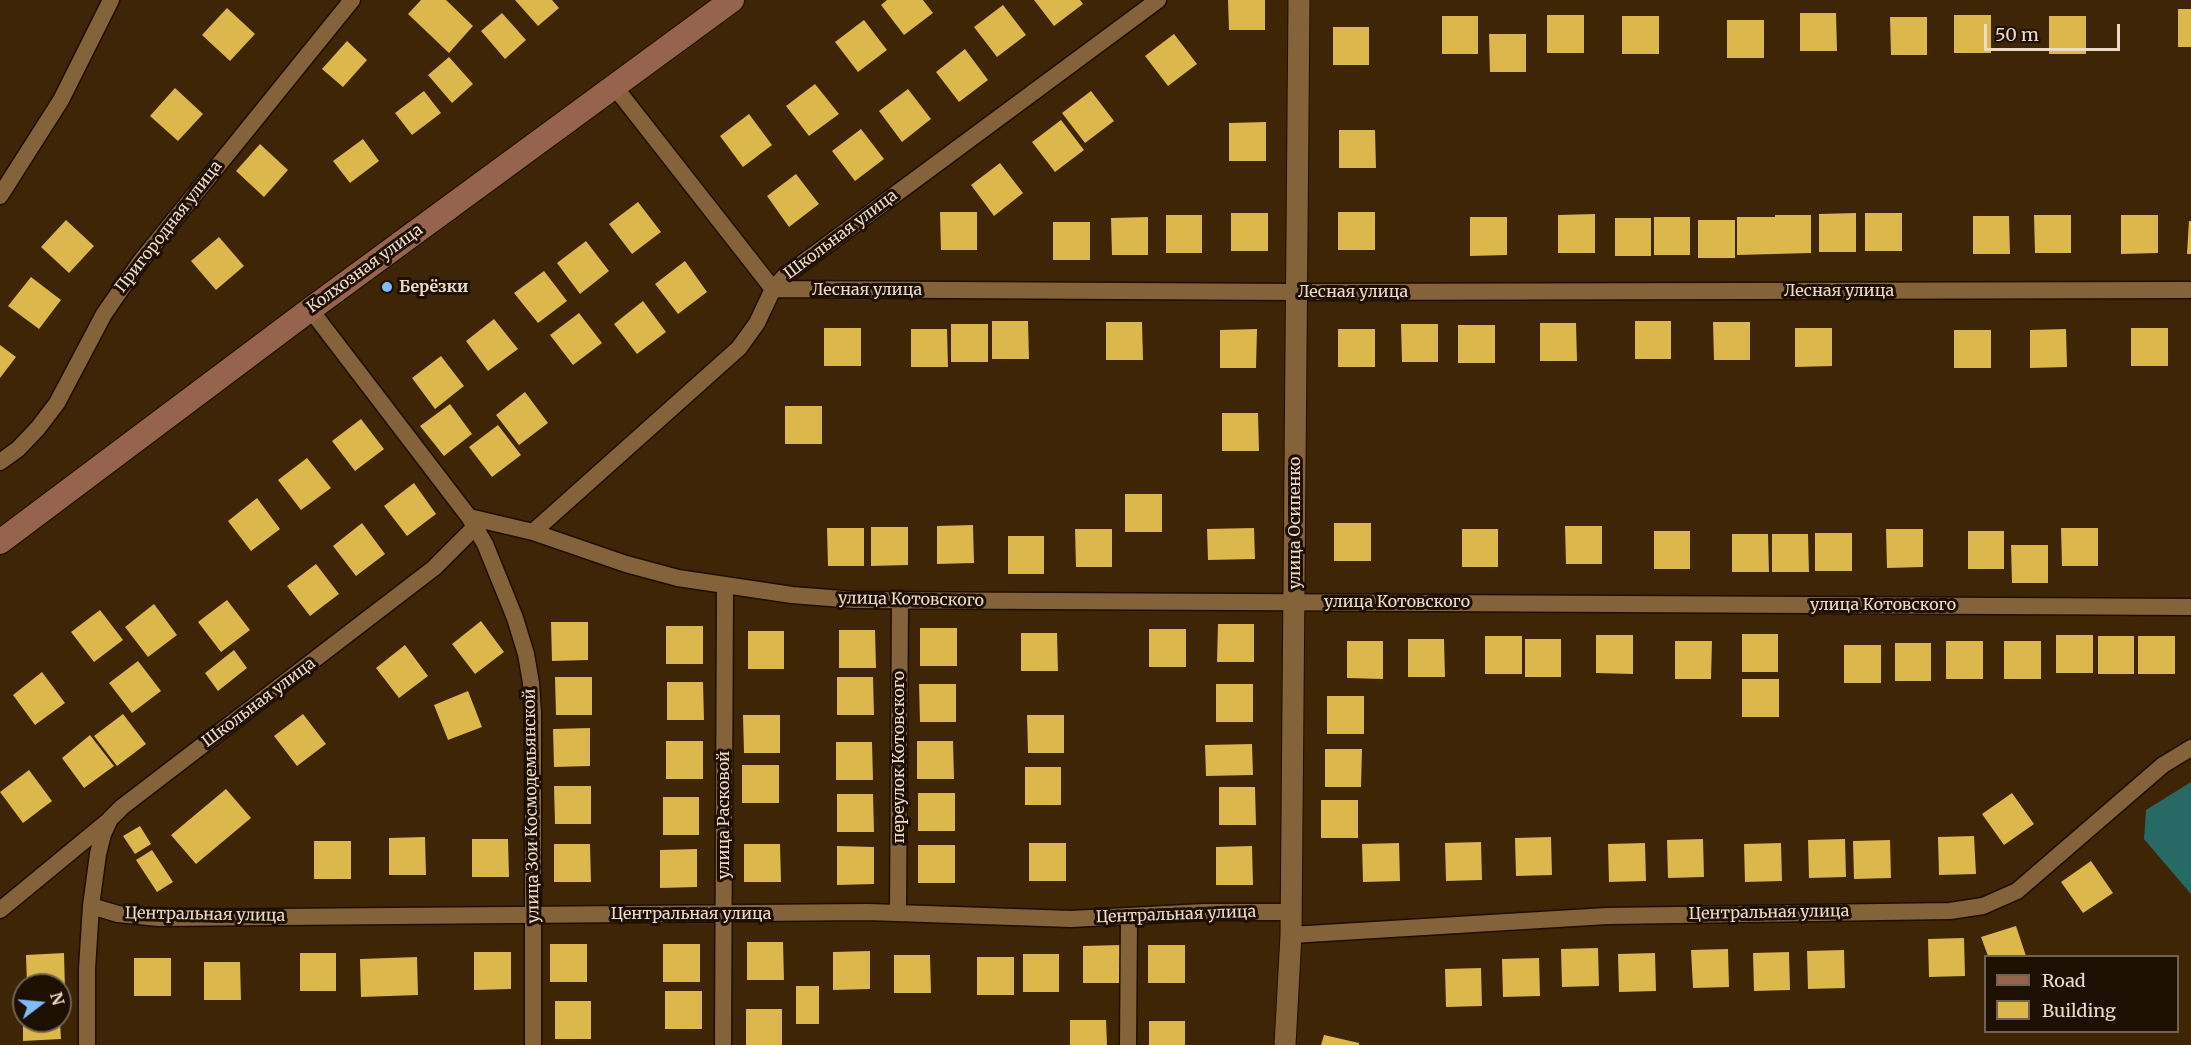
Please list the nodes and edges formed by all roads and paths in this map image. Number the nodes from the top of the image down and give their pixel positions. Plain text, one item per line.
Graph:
1 (111, 0) edge
2 (352, 0) edge
3 (732, 0) edge
4 (1158, 0) edge
5 (1299, 0) edge
6 (615, 86) junction
7 (0, 196) edge
8 (773, 289) junction
9 (2191, 290) edge
10 (1297, 292) junction
11 (310, 309) junction
12 (0, 462) edge
13 (472, 522) junction
14 (533, 532) junction
15 (0, 542) edge
16 (725, 585) junction
17 (900, 601) junction
18 (1295, 601) junction
19 (2191, 607) edge
20 (2191, 748) edge
21 (110, 819) junction
22 (91, 906) junction
23 (0, 910) edge
24 (1291, 912) junction
25 (723, 913) junction
26 (898, 913) junction
27 (534, 915) junction
28 (1129, 917) junction
29 (1291, 935) junction
30 (87, 1045) edge
31 (534, 1045) edge
32 (723, 1045) edge
33 (1128, 1045) edge
34 (1285, 1045) edge

1 - 7 street
2 - 12 street, Пригородная улица
3 - 6 main road, Колхозная улица
4 - 8 street, Школьная улица
5 - 10 street, улица Осипенко
6 - 8 street
6 - 11 main road, Колхозная улица
8 - 10 street, Лесная улица
8 - 14 street, Школьная улица
9 - 10 street, Лесная улица
10 - 18 street, улица Осипенко
11 - 13 street, улица Зои Космодемьянской
11 - 15 main road, Колхозная улица
13 - 14 street, улица Котовского
13 - 21 street, Школьная улица
13 - 27 street, улица Зои Космодемьянской
14 - 16 street, улица Котовского
16 - 17 street, улица Котовского
16 - 25 street, улица Расковой
17 - 18 street, улица Котовского
17 - 26 street, переулок Котовского
18 - 19 street, улица Котовского
18 - 24 street, улица Осипенко
20 - 29 street, Центральная улица
21 - 22 street, Школьная улица
21 - 23 street
22 - 27 street, Центральная улица
22 - 30 street, Школьная улица
24 - 28 street, Центральная улица
24 - 29 street, улица Осипенко
25 - 26 street, Центральная улица
25 - 27 street, Центральная улица
25 - 32 street, улица Расковой
26 - 28 street, Центральная улица
27 - 31 street, улица Зои Космодемьянской
28 - 33 street
29 - 34 street, улица Осипенко

